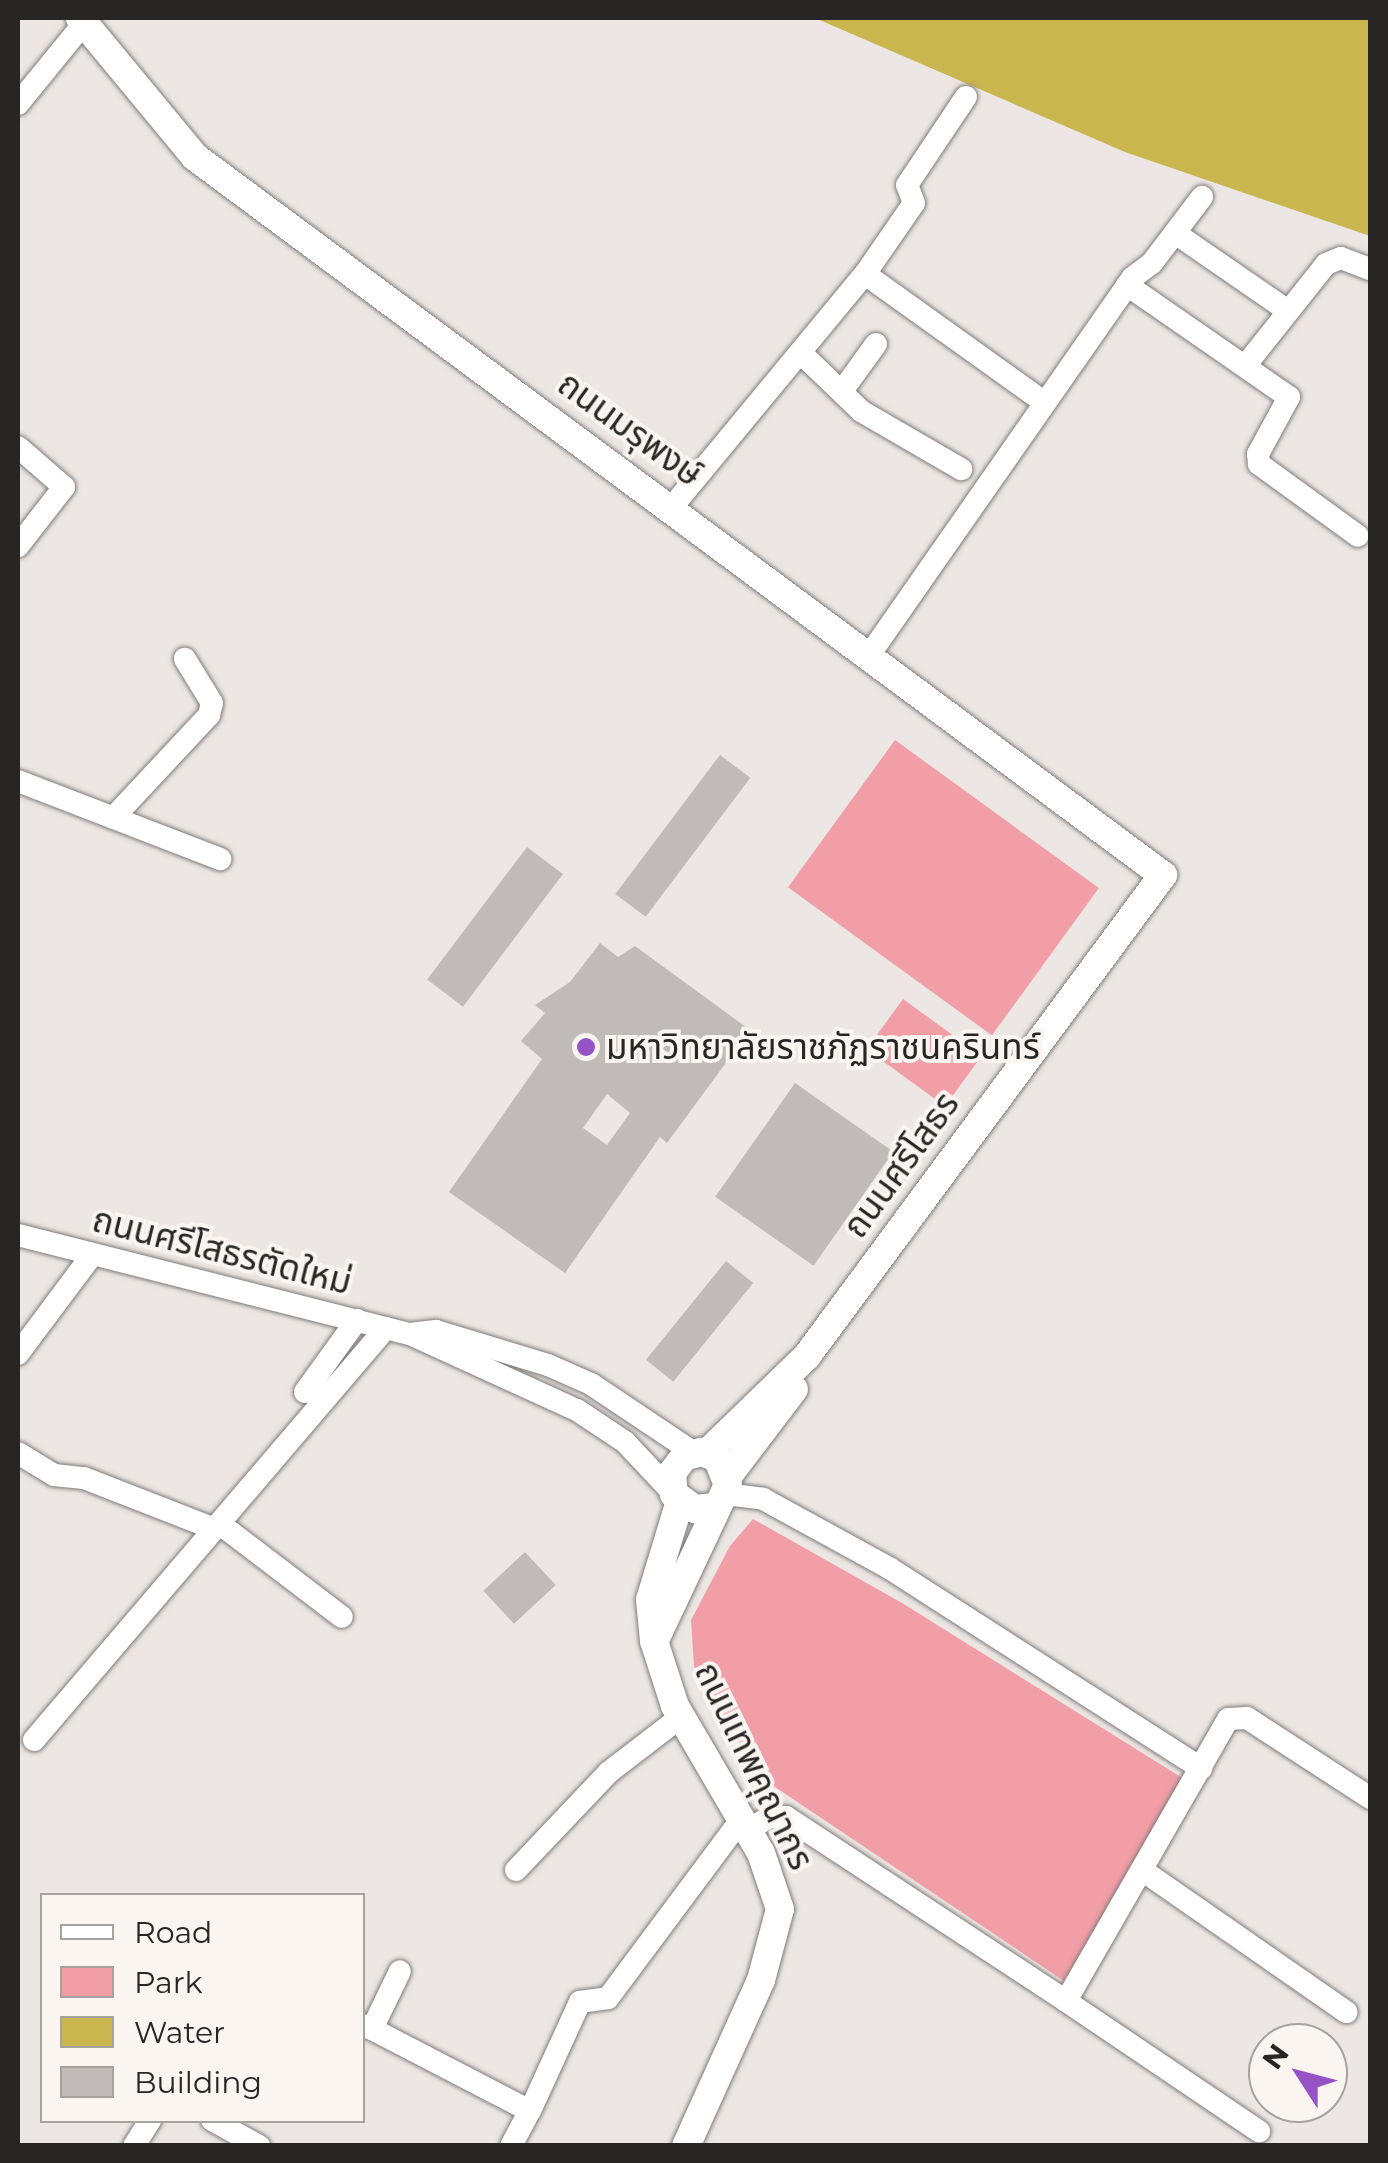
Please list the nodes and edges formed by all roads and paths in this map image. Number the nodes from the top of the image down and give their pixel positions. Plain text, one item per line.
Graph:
1 (82, 20) edge
2 (966, 98) dead end
3 (18, 104) edge
4 (1202, 197) dead end
5 (1174, 234) junction
6 (1370, 269) edge
7 (866, 274) junction
8 (1127, 285) junction
9 (1288, 311) junction
10 (876, 344) dead end
11 (802, 354) junction
12 (1245, 366) junction
13 (842, 391) junction
14 (1045, 403) junction
15 (18, 448) edge
16 (961, 469) dead end
17 (672, 507) junction
18 (1358, 536) dead end
19 (18, 546) edge
20 (870, 654) junction
21 (185, 659) dead end
22 (18, 780) edge
23 (113, 818) junction
24 (220, 859) dead end
25 (1163, 875) joint
26 (18, 1235) edge
27 (92, 1255) junction
28 (357, 1320) junction
29 (386, 1328) junction
30 (410, 1334) junction
31 (18, 1354) edge
32 (807, 1356) junction
33 (305, 1392) dead end
34 (18, 1452) edge
35 (701, 1453) junction
36 (722, 1492) junction
37 (677, 1498) junction
38 (218, 1526) junction
39 (342, 1616) dead end
40 (654, 1641) junction
41 (682, 1716) junction
42 (34, 1740) dead end
43 (1201, 1768) junction
44 (1370, 1798) edge
45 (745, 1824) junction
46 (516, 1870) dead end
47 (1142, 1870) junction
48 (400, 1971) dead end
49 (1066, 2001) junction
50 (1346, 2012) dead end
51 (367, 2027) edge
52 (530, 2112) junction
53 (148, 2123) edge
54 (217, 2123) edge
55 (1259, 2131) dead end
56 (134, 2146) edge
57 (259, 2146) edge
58 (511, 2146) edge
59 (686, 2146) edge

1 - 3 street
1 - 17 main road, ถนนมรุพงษ์
2 - 7 street
4 - 5 street
5 - 8 street
5 - 9 street
6 - 9 street
7 - 11 street
7 - 14 street
8 - 12 street
8 - 14 street
9 - 12 street
10 - 13 street
11 - 13 street
11 - 17 street
12 - 18 street
13 - 16 street
14 - 20 street
15 - 19 street
17 - 20 main road, ถนนมรุพงษ์
20 - 25 main road, ถนนมรุพงษ์
21 - 23 street
22 - 23 street
23 - 24 street
25 - 32 main road, ถนนศรีโสธร
26 - 27 street, ถนนศรีโสธรตัดใหม่
27 - 28 street, ถนนศรีโสธรตัดใหม่
27 - 31 street
28 - 29 street, ถนนศรีโสธรตัดใหม่
28 - 33 street
29 - 30 street, ถนนศรีโสธรตัดใหม่
29 - 38 street
30 - 35 street, ถนนศรีโสธรตัดใหม่
30 - 37 street, ถนนศรีโสธรตัดใหม่
32 - 35 main road, ถนนศรีโสธร
32 - 36 main road, ถนนศรีโสธร
34 - 38 street
35 - 36 main road
35 - 37 main road, ถนนเทพคุณากร
36 - 37 main road
36 - 40 main road, ถนนเทพคุณากร
36 - 43 street
37 - 40 main road, ถนนเทพคุณากร
38 - 39 street
38 - 42 street
40 - 41 main road, ถนนเทพคุณากร
41 - 45 main road, ถนนเทพคุณากร
41 - 46 street
43 - 44 street
43 - 47 street
45 - 49 street
45 - 52 street
45 - 59 main road, ถนนเทพคุณากร
47 - 49 street
47 - 50 street
48 - 51 street
49 - 55 street
51 - 52 street
52 - 58 street
53 - 56 street
54 - 57 street

